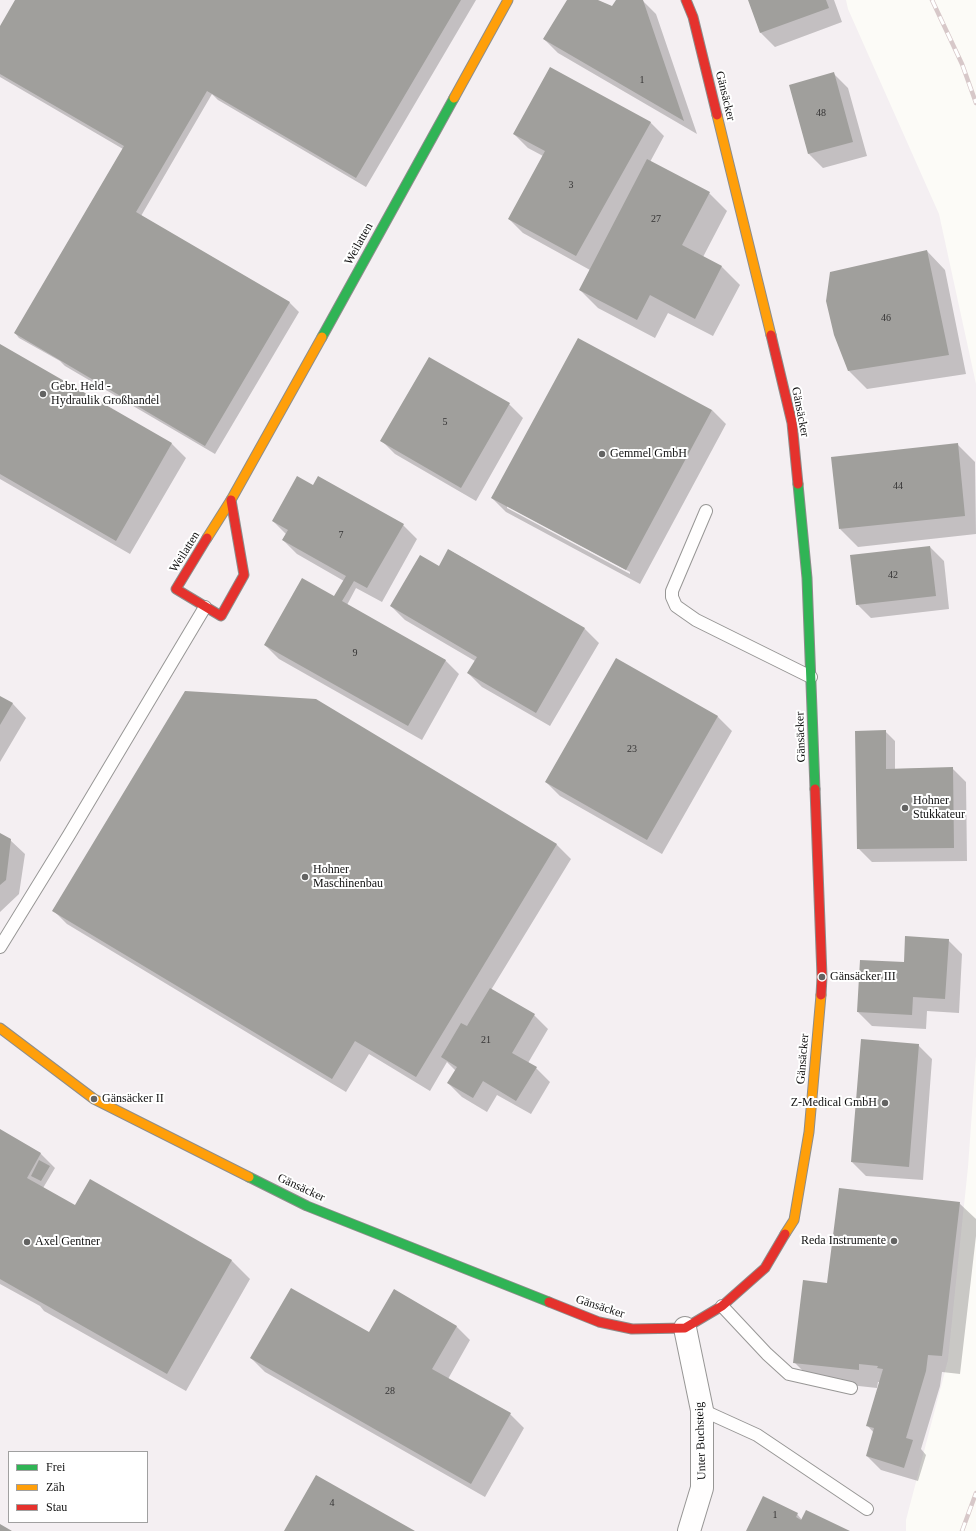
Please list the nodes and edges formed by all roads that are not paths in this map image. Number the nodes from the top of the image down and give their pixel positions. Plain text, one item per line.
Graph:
1 (508, 0) edge
2 (686, 0) edge
3 (231, 500) junction
4 (706, 511) dead end
5 (205, 607) junction
6 (811, 676) junction
7 (0, 947) edge
8 (0, 1028) edge
9 (722, 1306) junction
10 (686, 1328) junction
11 (851, 1388) dead end
12 (702, 1410) junction
13 (867, 1509) dead end
14 (689, 1531) edge

1 - 3 street, Weilatten
2 - 6 street, Gänsäcker
3 - 5 street, Weilatten
3 - 5 street, Weilatten
4 - 6 lane
5 - 7 lane
6 - 9 street, Gänsäcker
8 - 10 street, Gänsäcker
9 - 10 street, Gänsäcker
9 - 11 lane
10 - 12 street, Unter Buchsteig
12 - 13 lane
12 - 14 street, Unter Buchsteig

